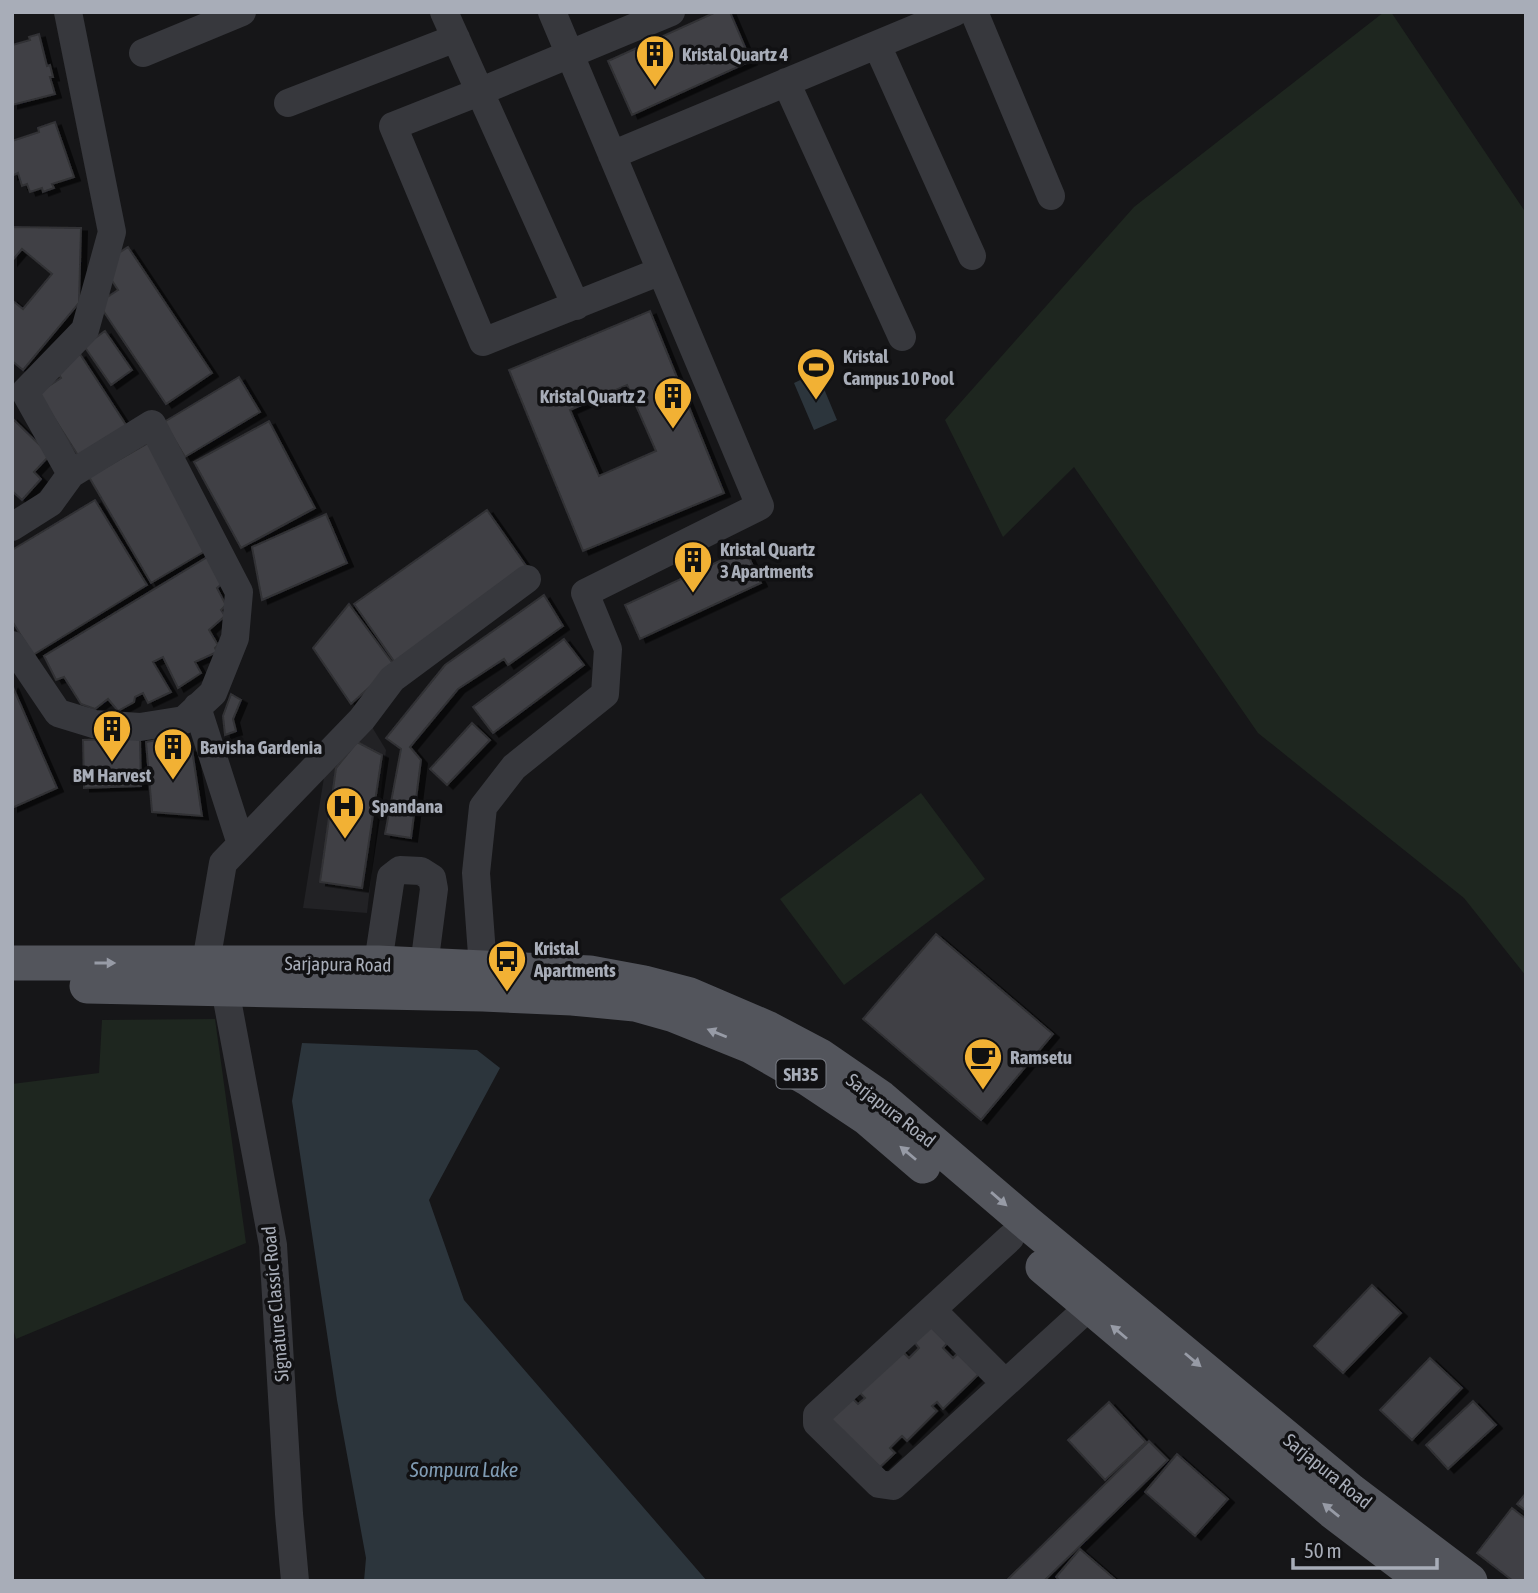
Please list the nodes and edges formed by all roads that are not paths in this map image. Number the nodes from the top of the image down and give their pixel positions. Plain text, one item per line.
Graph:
1 (68, 12) edge
2 (242, 12) edge
3 (444, 12) edge
4 (552, 12) edge
5 (671, 12) edge
6 (954, 12) edge
7 (974, 12) edge
8 (456, 38) junction
9 (877, 45) junction
10 (143, 53) dead end
11 (570, 54) junction
12 (786, 82) junction
13 (479, 92) junction
14 (288, 103) dead end
15 (612, 155) junction
16 (1051, 196) dead end
17 (972, 256) dead end
18 (661, 271) junction
19 (576, 306) junction
20 (902, 337) dead end
21 (71, 474) junction
22 (12, 527) edge
23 (527, 579) dead end
24 (12, 645) edge
25 (197, 708) junction
26 (241, 844) junction
27 (12, 962) edge
28 (377, 963) junction
29 (424, 966) junction
30 (59, 974) junction
31 (216, 976) junction
32 (483, 981) junction
33 (12, 985) edge
34 (1010, 1238) junction
35 (1089, 1307) junction
36 (932, 1310) junction
37 (1156, 1346) junction
38 (1005, 1383) junction
39 (295, 1581) edge
40 (1424, 1581) edge
41 (1469, 1581) edge

1 - 21 street
2 - 10 street
3 - 8 street
4 - 11 street
5 - 11 street
6 - 9 street
7 - 16 street
8 - 13 street
8 - 14 street
9 - 12 street
9 - 17 street
11 - 13 street
11 - 15 street
12 - 15 street
12 - 20 street
13 - 19 street
13 - 19 street
15 - 18 street
18 - 19 street
18 - 32 street
21 - 22 street
21 - 25 street
23 - 26 street
24 - 25 street
25 - 26 street
26 - 31 street
27 - 30 main road, Sarjapura Road
28 - 29 main road, Sarjapura Road
28 - 29 street
28 - 31 main road, Sarjapura Road
29 - 32 main road, Sarjapura Road
30 - 31 main road, Sarjapura Road / SH35
30 - 33 main road, Sarjapura Road / SH35
31 - 32 main road, Sarjapura Road / SH35
31 - 39 street, Signature Classic Road
34 -> 32 main road, Sarjapura Road / SH35
32 -> 37 main road, Sarjapura Road
34 - 35 main road, Sarjapura Road / SH35
34 - 36 street
37 -> 35 main road, Sarjapura Road / SH35
35 - 38 street
36 - 38 street
36 - 38 street
40 -> 37 main road, Sarjapura Road / SH35
37 -> 41 main road, Sarjapura Road

